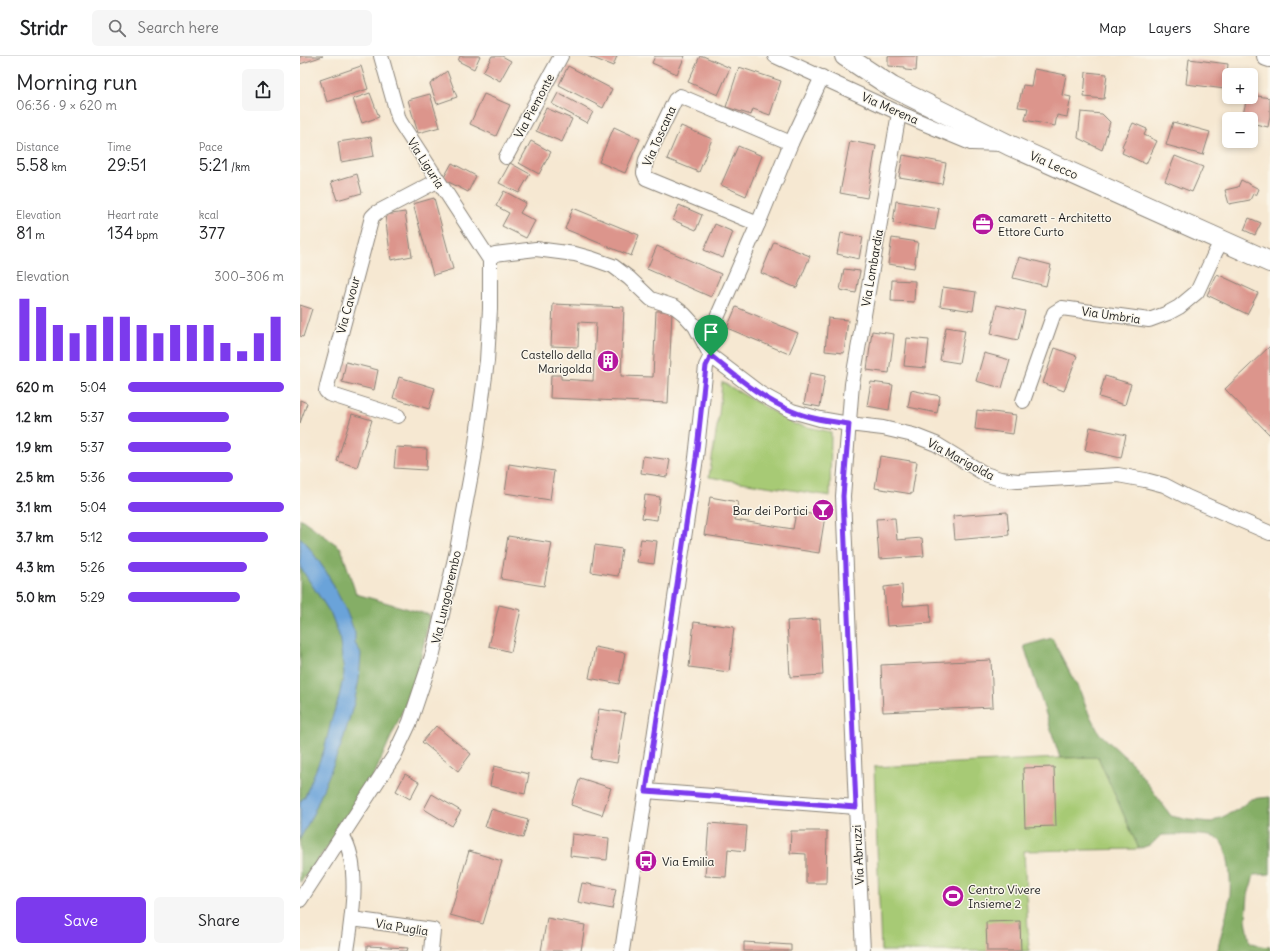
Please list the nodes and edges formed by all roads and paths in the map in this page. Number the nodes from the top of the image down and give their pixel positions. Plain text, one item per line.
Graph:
1 (381, 56) edge
2 (561, 56) edge
3 (775, 56) edge
4 (845, 56) edge
5 (1267, 56) edge
6 (1270, 57) edge
7 (822, 77) junction
8 (899, 113) junction
9 (791, 142) junction
10 (1009, 145) junction
11 (506, 157) dead end
12 (437, 181) junction
13 (758, 224) junction
14 (1222, 240) junction
15 (490, 260) junction
16 (1270, 262) edge
17 (708, 350) junction
18 (1022, 401) dead end
19 (398, 416) dead end
20 (849, 424) junction
21 (1270, 533) edge
22 (646, 791) junction
23 (856, 807) junction
24 (342, 836) junction
25 (300, 900) edge
26 (352, 920) junction
27 (347, 951) edge
28 (431, 951) edge
29 (622, 951) edge
30 (863, 951) edge

1 - 12 street, Via Liguria
2 - 11 street, Via Piemonte
3 - 7 street, Via Merena
4 - 10 main road, Via Lecco
5 - 6 main road
7 - 8 street, Via Merena
7 - 9 street
8 - 10 street, Via Merena
8 - 20 street, Via Lombardia
9 - 13 street
9 - 13 street, Via Toscana
10 - 14 main road, Via Lecco
12 - 15 street, Via Liguria
12 - 19 street, Via Cavour
13 - 17 street
14 - 16 main road, Via Lecco
14 - 18 street, Via Umbria
15 - 17 street, Via Marigolda
15 - 24 street, Via Lungobrembo
17 - 20 street, Via Marigolda
17 - 22 street
20 - 21 street, Via Marigolda
20 - 23 street, Via Abruzzi
22 - 23 street
22 - 29 street
23 - 30 street, Via Abruzzi
24 - 25 street, Via Lungobrembo
24 - 26 street
26 - 27 street
26 - 28 street, Via Puglia

